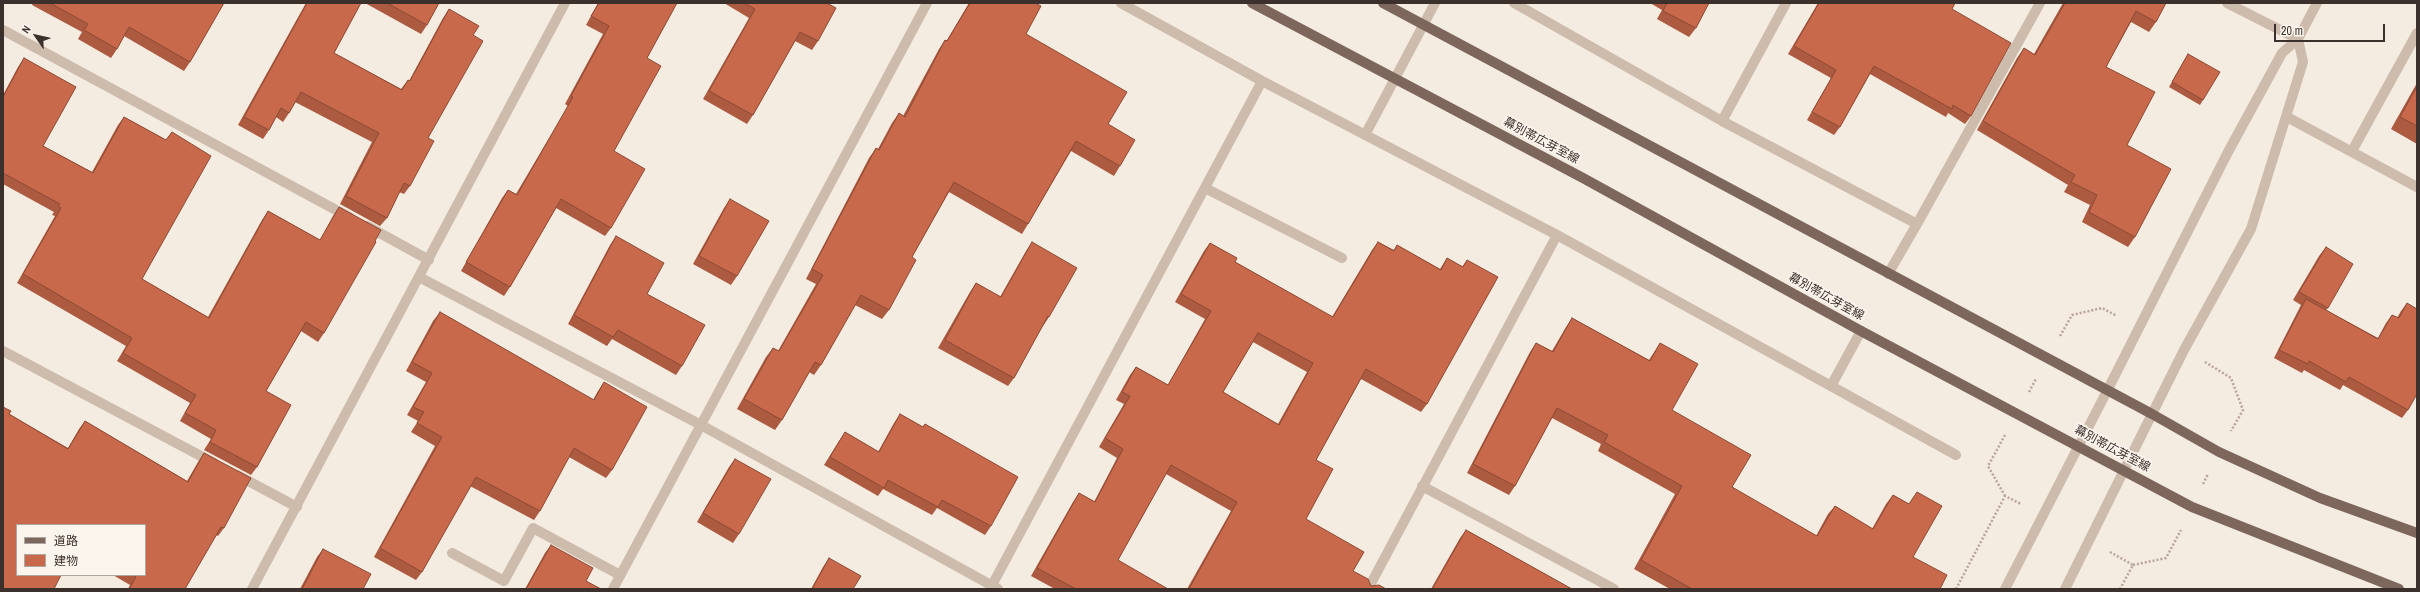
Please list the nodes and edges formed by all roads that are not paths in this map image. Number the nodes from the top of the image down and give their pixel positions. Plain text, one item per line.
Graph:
1 (565, 3) edge
2 (926, 3) edge
3 (1121, 3) edge
4 (1252, 3) edge
5 (1383, 3) edge
6 (1435, 3) edge
7 (1514, 3) edge
8 (1537, 3) edge
9 (1786, 3) edge
10 (2040, 3) edge
11 (2227, 3) edge
12 (2317, 3) edge
13 (1532, 12) junction
14 (1423, 25) junction
15 (3, 30) edge
16 (2417, 33) edge
17 (2298, 39) junction
18 (1395, 78) junction
19 (1262, 81) junction
20 (2288, 117) junction
21 (1722, 121) junction
22 (1365, 135) junction
23 (2352, 151) junction
24 (2417, 187) edge
25 (1205, 188) junction
26 (1917, 224) junction
27 (1557, 235) junction
28 (1342, 258) dead end
29 (428, 260) junction
30 (1888, 274) junction
31 (419, 277) junction
32 (1861, 331) junction
33 (3, 351) edge
34 (1831, 386) junction
35 (2107, 391) junction
36 (2152, 414) junction
37 (701, 424) junction
38 (2079, 446) junction
39 (1956, 455) dead end
40 (2125, 471) junction
41 (1422, 486) junction
42 (297, 507) junction
43 (2417, 533) edge
44 (452, 553) dead end
45 (620, 576) junction
46 (993, 588) edge
47 (252, 589) edge
48 (613, 589) edge
49 (1368, 589) edge
50 (1614, 589) edge
51 (2005, 589) edge
52 (2065, 589) edge
53 (2398, 589) edge

1 - 29 street
2 - 37 street
3 - 19 street
4 - 18 main road, 幕別帯広芽室線
5 - 14 main road
6 - 14 street
7 - 13 street
8 - 13 street
9 - 21 street
10 - 26 street
11 - 17 street
12 - 17 street
13 - 21 street
14 - 18 street
14 - 30 main road
15 - 29 street
16 - 23 street
17 - 20 street
17 - 35 street
18 - 22 street
18 - 32 main road, 幕別帯広芽室線
19 - 22 street
19 - 25 street
20 - 23 street
20 - 36 street
21 - 26 street
22 - 27 street
23 - 24 street
25 - 28 street
25 - 46 street
26 - 30 street
27 - 34 street
27 - 41 street
29 - 31 street
30 - 35 main road
31 - 37 street
31 - 42 street
32 - 34 street
32 - 38 main road, 幕別帯広芽室線
33 - 42 street
34 - 39 street
35 - 36 main road
35 - 38 street
36 - 40 street
36 - 43 main road
37 - 45 street
37 - 46 street
38 - 40 main road, 幕別帯広芽室線
38 - 51 street
40 - 52 street
40 - 53 main road, 幕別帯広芽室線
41 - 49 street
41 - 50 street
42 - 47 street
44 - 45 street
45 - 48 street

